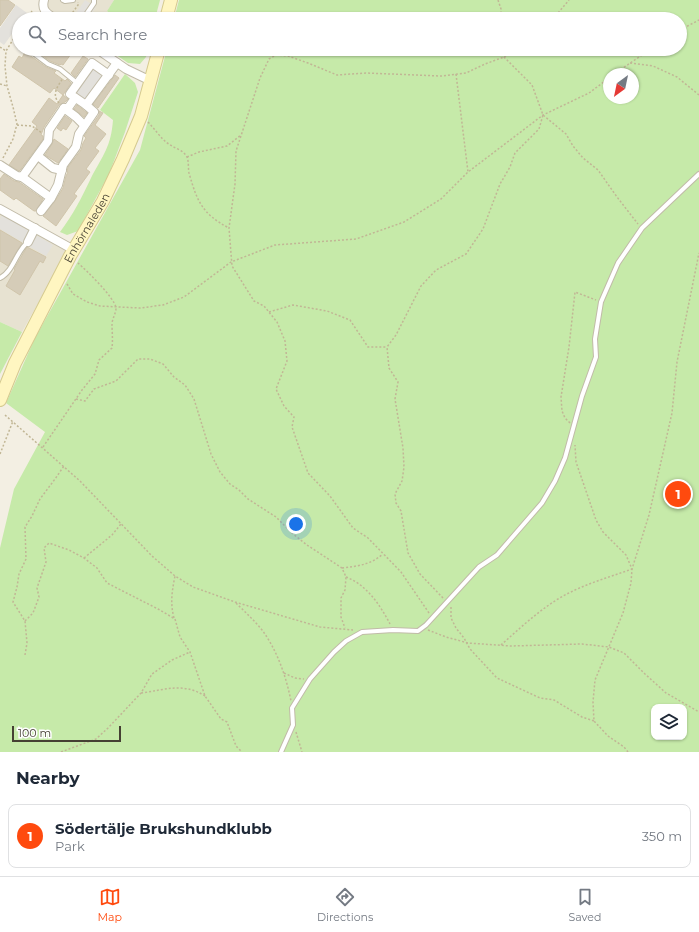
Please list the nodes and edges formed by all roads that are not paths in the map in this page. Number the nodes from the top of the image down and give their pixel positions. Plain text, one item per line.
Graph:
1 (44, 0) edge
2 (64, 0) edge
3 (73, 0) edge
4 (94, 0) edge
5 (170, 0) edge
6 (46, 12) edge
7 (88, 12) edge
8 (167, 12) edge
9 (37, 56) edge
10 (107, 56) edge
11 (157, 56) edge
12 (117, 63) junction
13 (108, 75) junction
14 (151, 81) junction
15 (78, 83) junction
16 (75, 98) junction
17 (86, 105) junction
18 (64, 108) junction
19 (84, 125) junction
20 (38, 156) junction
21 (1, 163) edge
22 (62, 170) junction
23 (699, 174) edge
24 (22, 177) junction
25 (51, 198) junction
26 (0, 209) edge
27 (41, 211) dead end
28 (35, 228) junction
29 (28, 242) joint
30 (72, 253) junction
31 (0, 278) edge
32 (0, 400) edge
33 (281, 752) edge

1 - 6 street
2 - 3 lane
4 - 7 lane
5 - 8 street
9 - 15 lane
10 - 12 street
11 - 14 street, Enhörnaleden
12 - 13 street
12 - 14 street
13 - 15 street
13 - 17 street
14 - 30 street, Enhörnaleden
15 - 16 street
16 - 17 street
16 - 18 street
17 - 19 street
18 - 19 street
18 - 20 street
19 - 22 street
20 - 22 street
20 - 24 street
21 - 24 street
22 - 25 street
23 - 33 lane
24 - 25 street
25 - 27 street
26 - 28 street
28 - 29 street
28 - 30 street
29 - 31 lane
30 - 32 street, Enhörnaleden

